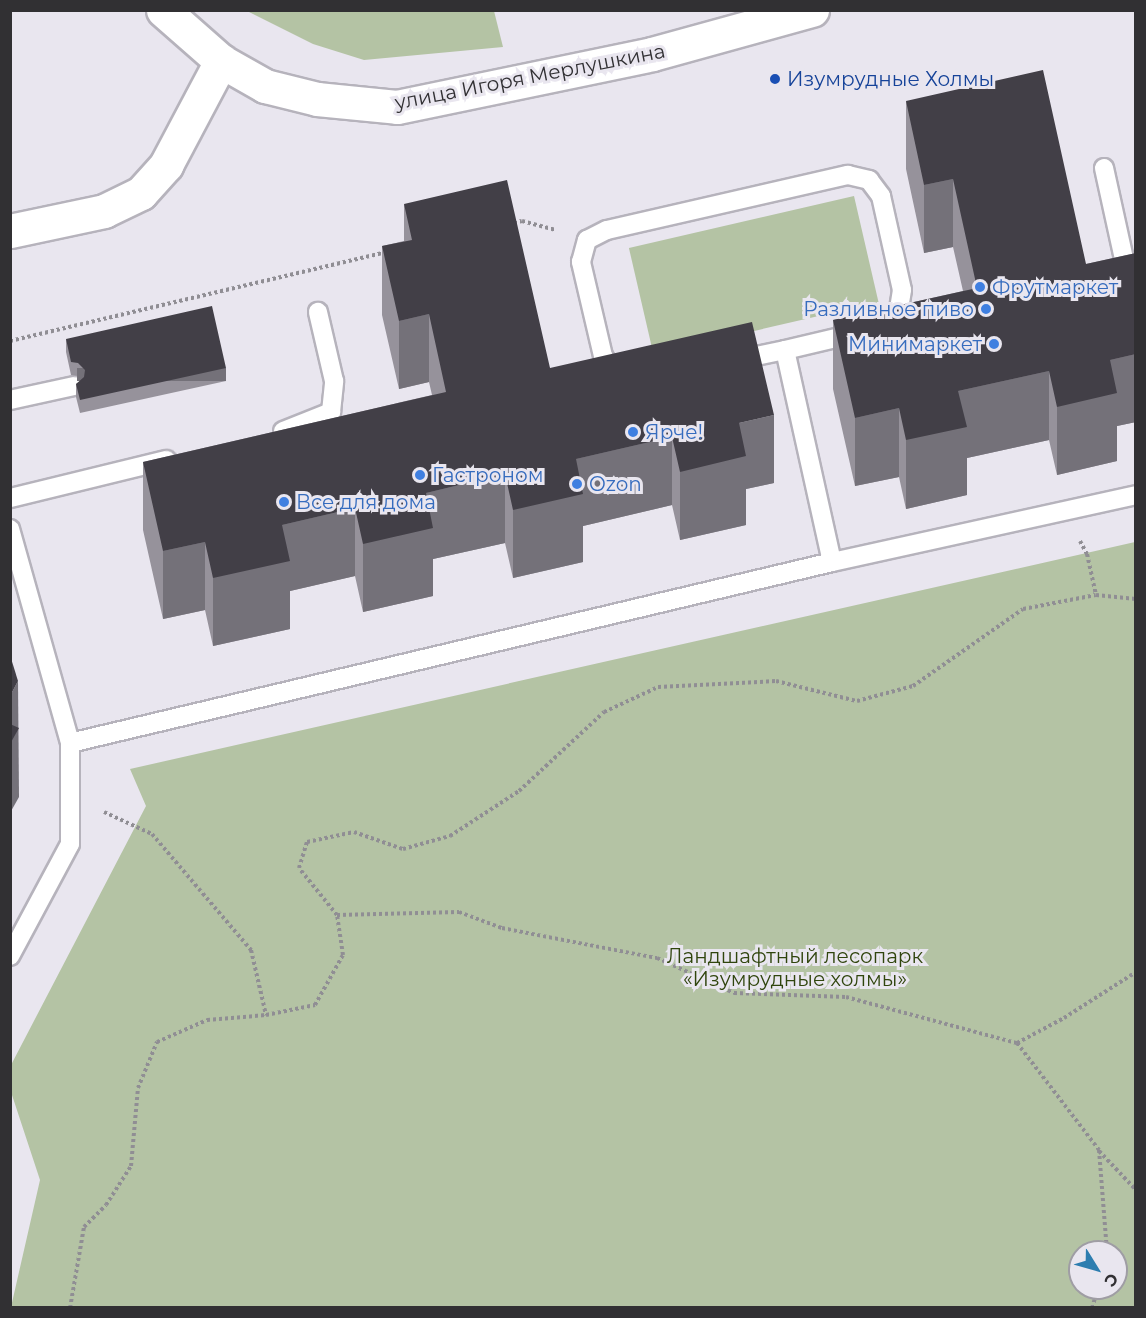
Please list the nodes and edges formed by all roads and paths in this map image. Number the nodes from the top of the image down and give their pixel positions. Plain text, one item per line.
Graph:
1 (163, 10) edge
2 (812, 10) edge
3 (221, 61) junction
4 (1104, 168) dead end
5 (511, 223) edge
6 (10, 231) edge
7 (587, 240) junction
8 (398, 249) edge
9 (1136, 294) edge
10 (318, 312) dead end
11 (10, 341) edge
12 (785, 350) junction
13 (715, 365) edge
14 (636, 380) edge
15 (74, 386) edge
16 (10, 400) edge
17 (265, 435) edge
18 (184, 455) edge
19 (1136, 495) edge
20 (10, 498) edge
21 (1064, 511) junction
22 (10, 529) edge
23 (832, 562) junction
24 (1096, 595) junction
25 (1136, 599) edge
26 (70, 743) junction
27 (95, 808) dead end
28 (337, 915) junction
29 (10, 956) edge
30 (1136, 972) edge
31 (266, 1015) junction
32 (1017, 1043) junction
33 (1099, 1150) junction
34 (1136, 1190) edge
35 (1106, 1240) edge
36 (70, 1308) edge

1 - 3 street, улица Игоря Мерлушкина
2 - 3 street, улица Игоря Мерлушкина
3 - 6 street
4 - 9 lane
5 - 7 path
7 - 12 lane
7 - 14 lane
8 - 11 path
10 - 17 lane
12 - 13 lane
12 - 23 lane
15 - 16 lane
18 - 20 lane
19 - 21 lane
21 - 23 lane
21 - 24 path
22 - 26 lane
23 - 26 lane
24 - 25 path
24 - 28 path
26 - 29 lane
27 - 31 path
28 - 31 path
28 - 32 path
30 - 32 path
31 - 36 path
32 - 33 path
33 - 34 path
33 - 35 path

